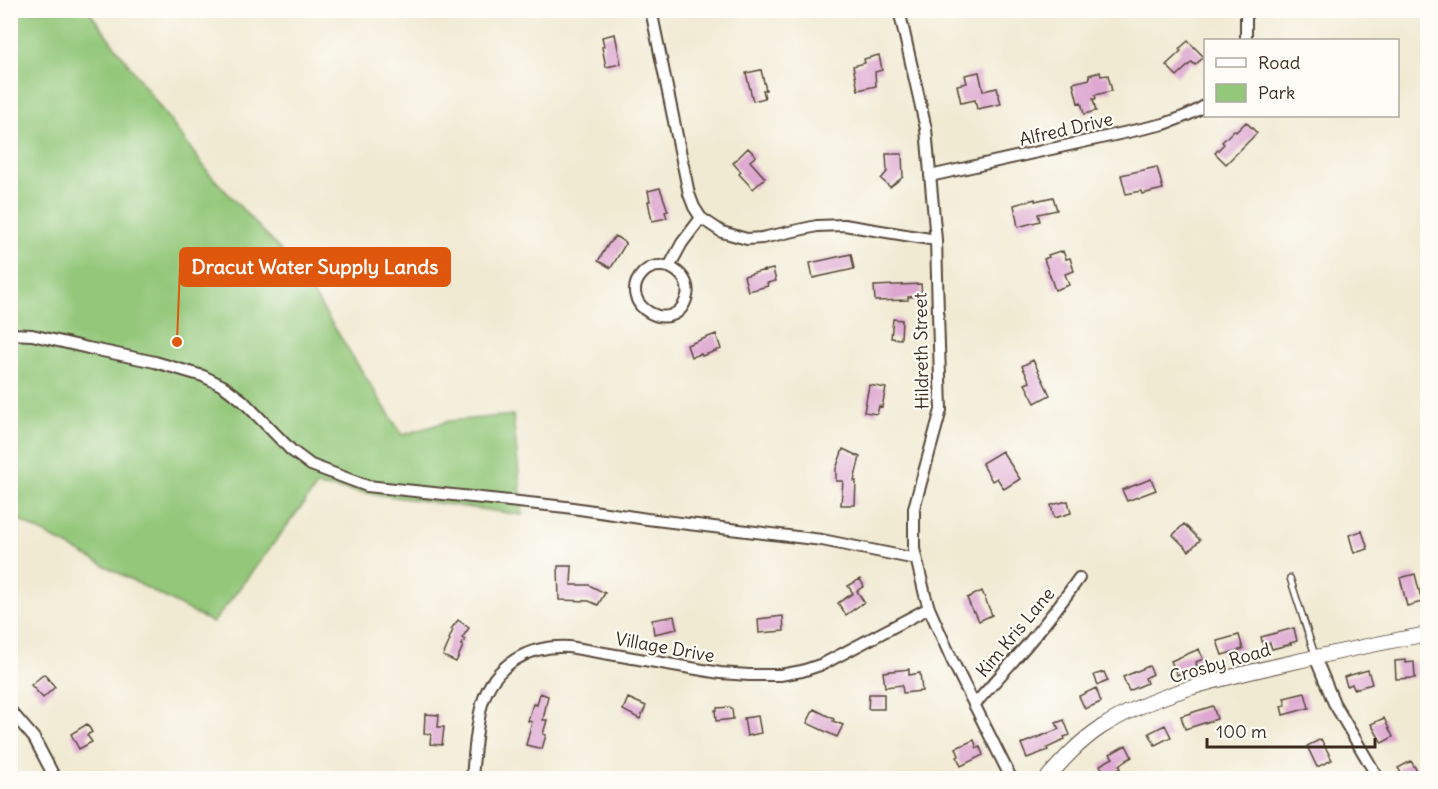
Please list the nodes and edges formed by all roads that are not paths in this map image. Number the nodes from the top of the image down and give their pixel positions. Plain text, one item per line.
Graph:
1 (651, 10) edge
2 (899, 10) edge
3 (1246, 10) edge
4 (1246, 39) edge
5 (1204, 106) edge
6 (930, 176) junction
7 (701, 218) junction
8 (936, 240) junction
9 (669, 267) junction
10 (10, 334) edge
11 (916, 559) junction
12 (1078, 578) dead end
13 (1290, 578) dead end
14 (929, 608) junction
15 (1428, 634) edge
16 (1315, 657) junction
17 (974, 705) junction
18 (10, 711) edge
19 (55, 778) edge
20 (472, 778) edge
21 (1011, 778) edge
22 (1047, 778) edge
23 (1378, 778) edge

1 - 7 street
2 - 6 street, Hildreth Street
3 - 4 street
5 - 6 street, Alfred Drive
6 - 8 street, Hildreth Street
7 - 8 street
7 - 9 street
8 - 11 street, Hildreth Street
9 - 9 street
10 - 11 street
11 - 14 street, Hildreth Street
12 - 17 street, Kim Kris Lane
13 - 16 lane
14 - 17 street, Hildreth Street
14 - 20 street, Village Drive
15 - 16 street, Crosby Road
16 - 22 street, Crosby Road
16 - 23 street
17 - 21 street, Hildreth Street
18 - 19 street

